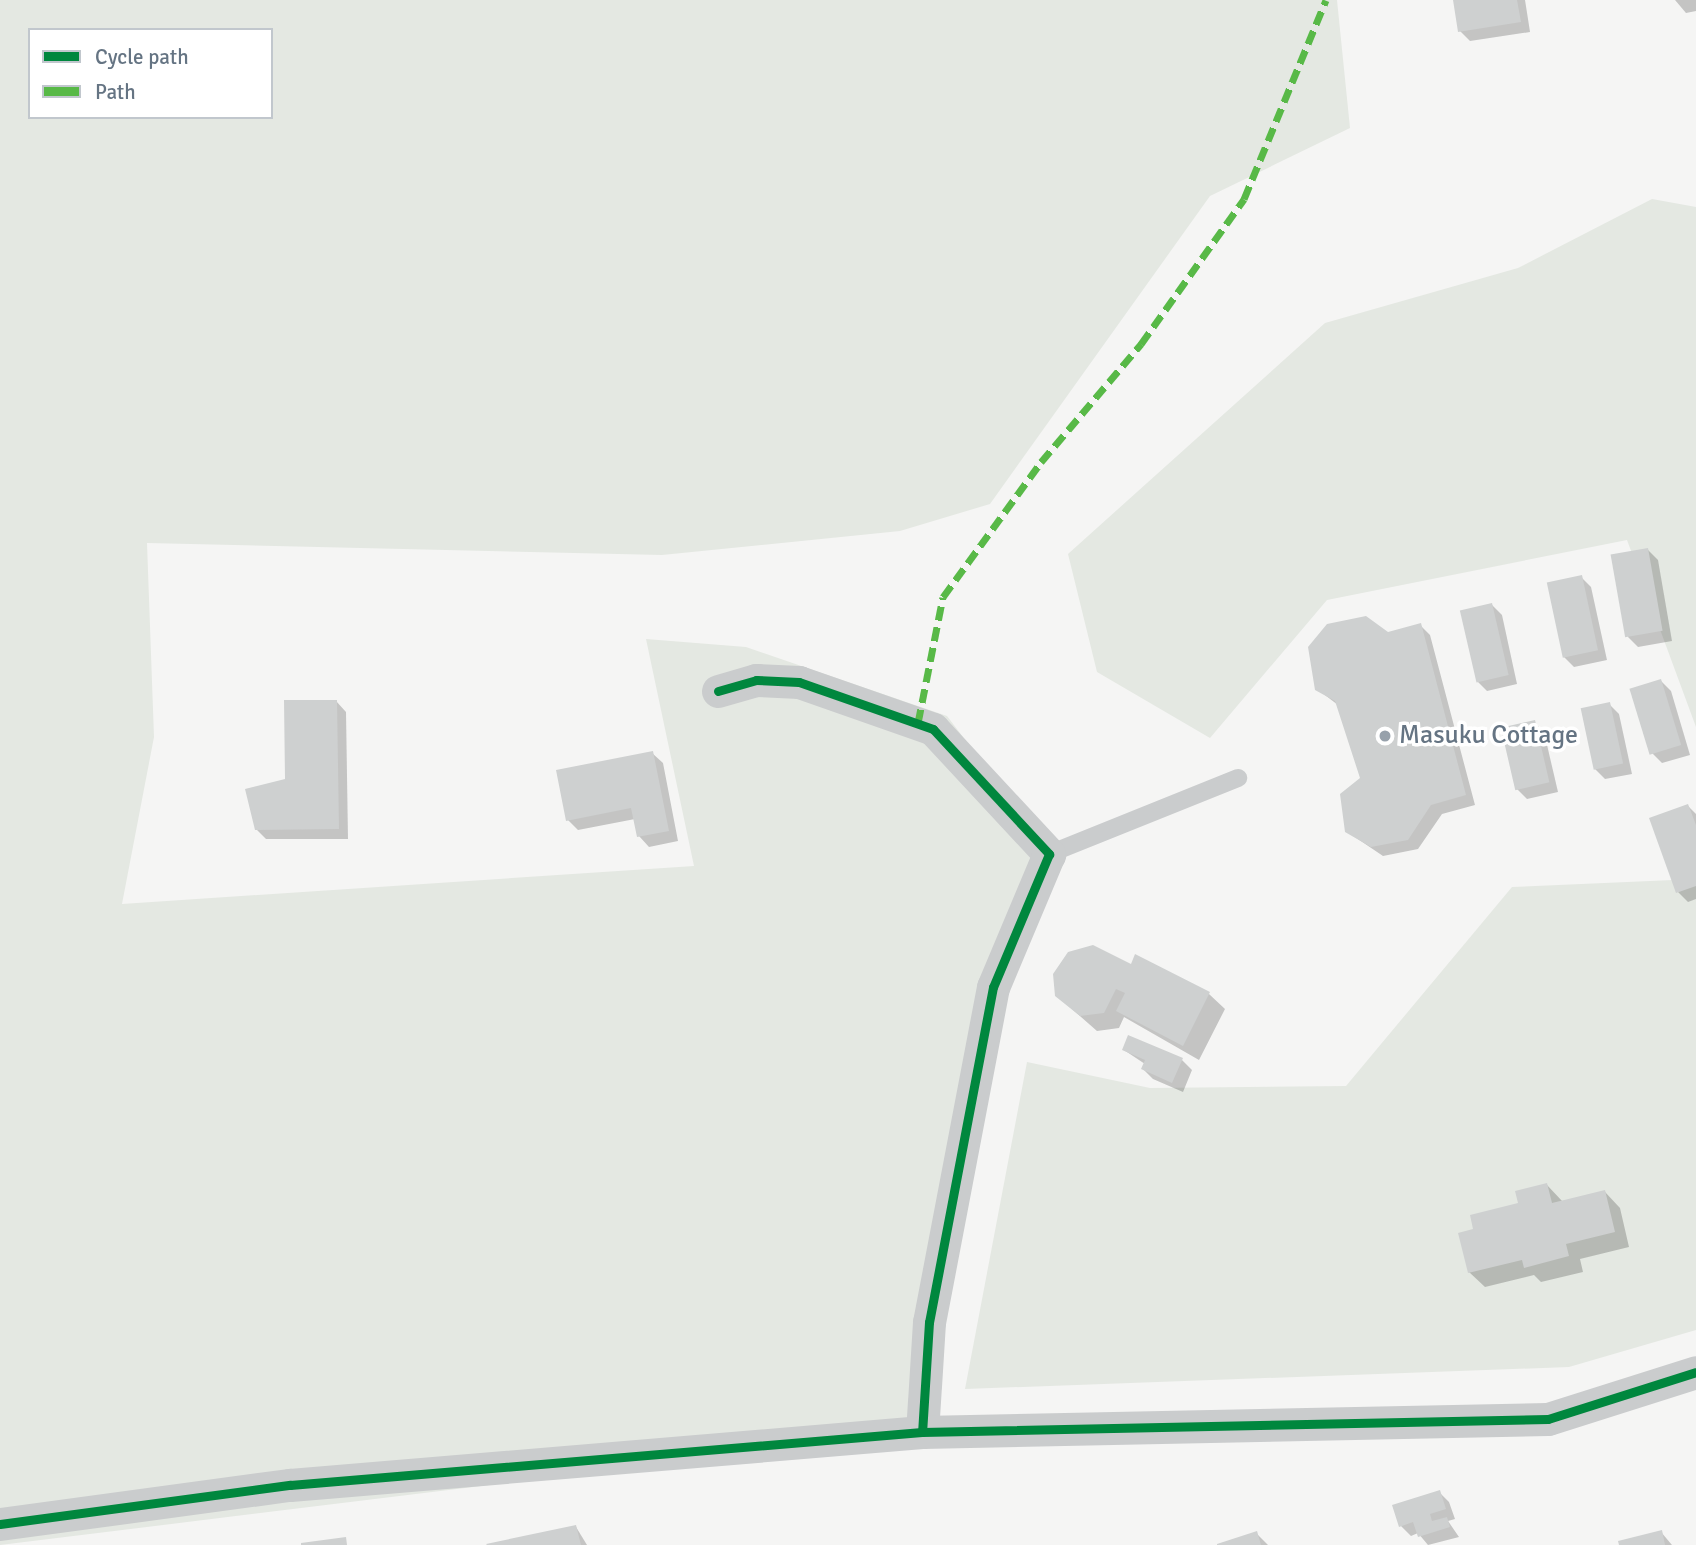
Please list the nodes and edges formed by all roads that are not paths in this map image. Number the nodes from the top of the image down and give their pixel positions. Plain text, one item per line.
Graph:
1 (718, 691) dead end
2 (1238, 778) dead end
3 (1049, 854) junction
4 (1696, 1372) edge
5 (922, 1432) junction
6 (0, 1524) edge

1 - 3 street
2 - 3 lane
3 - 5 street
4 - 5 street
5 - 6 street

